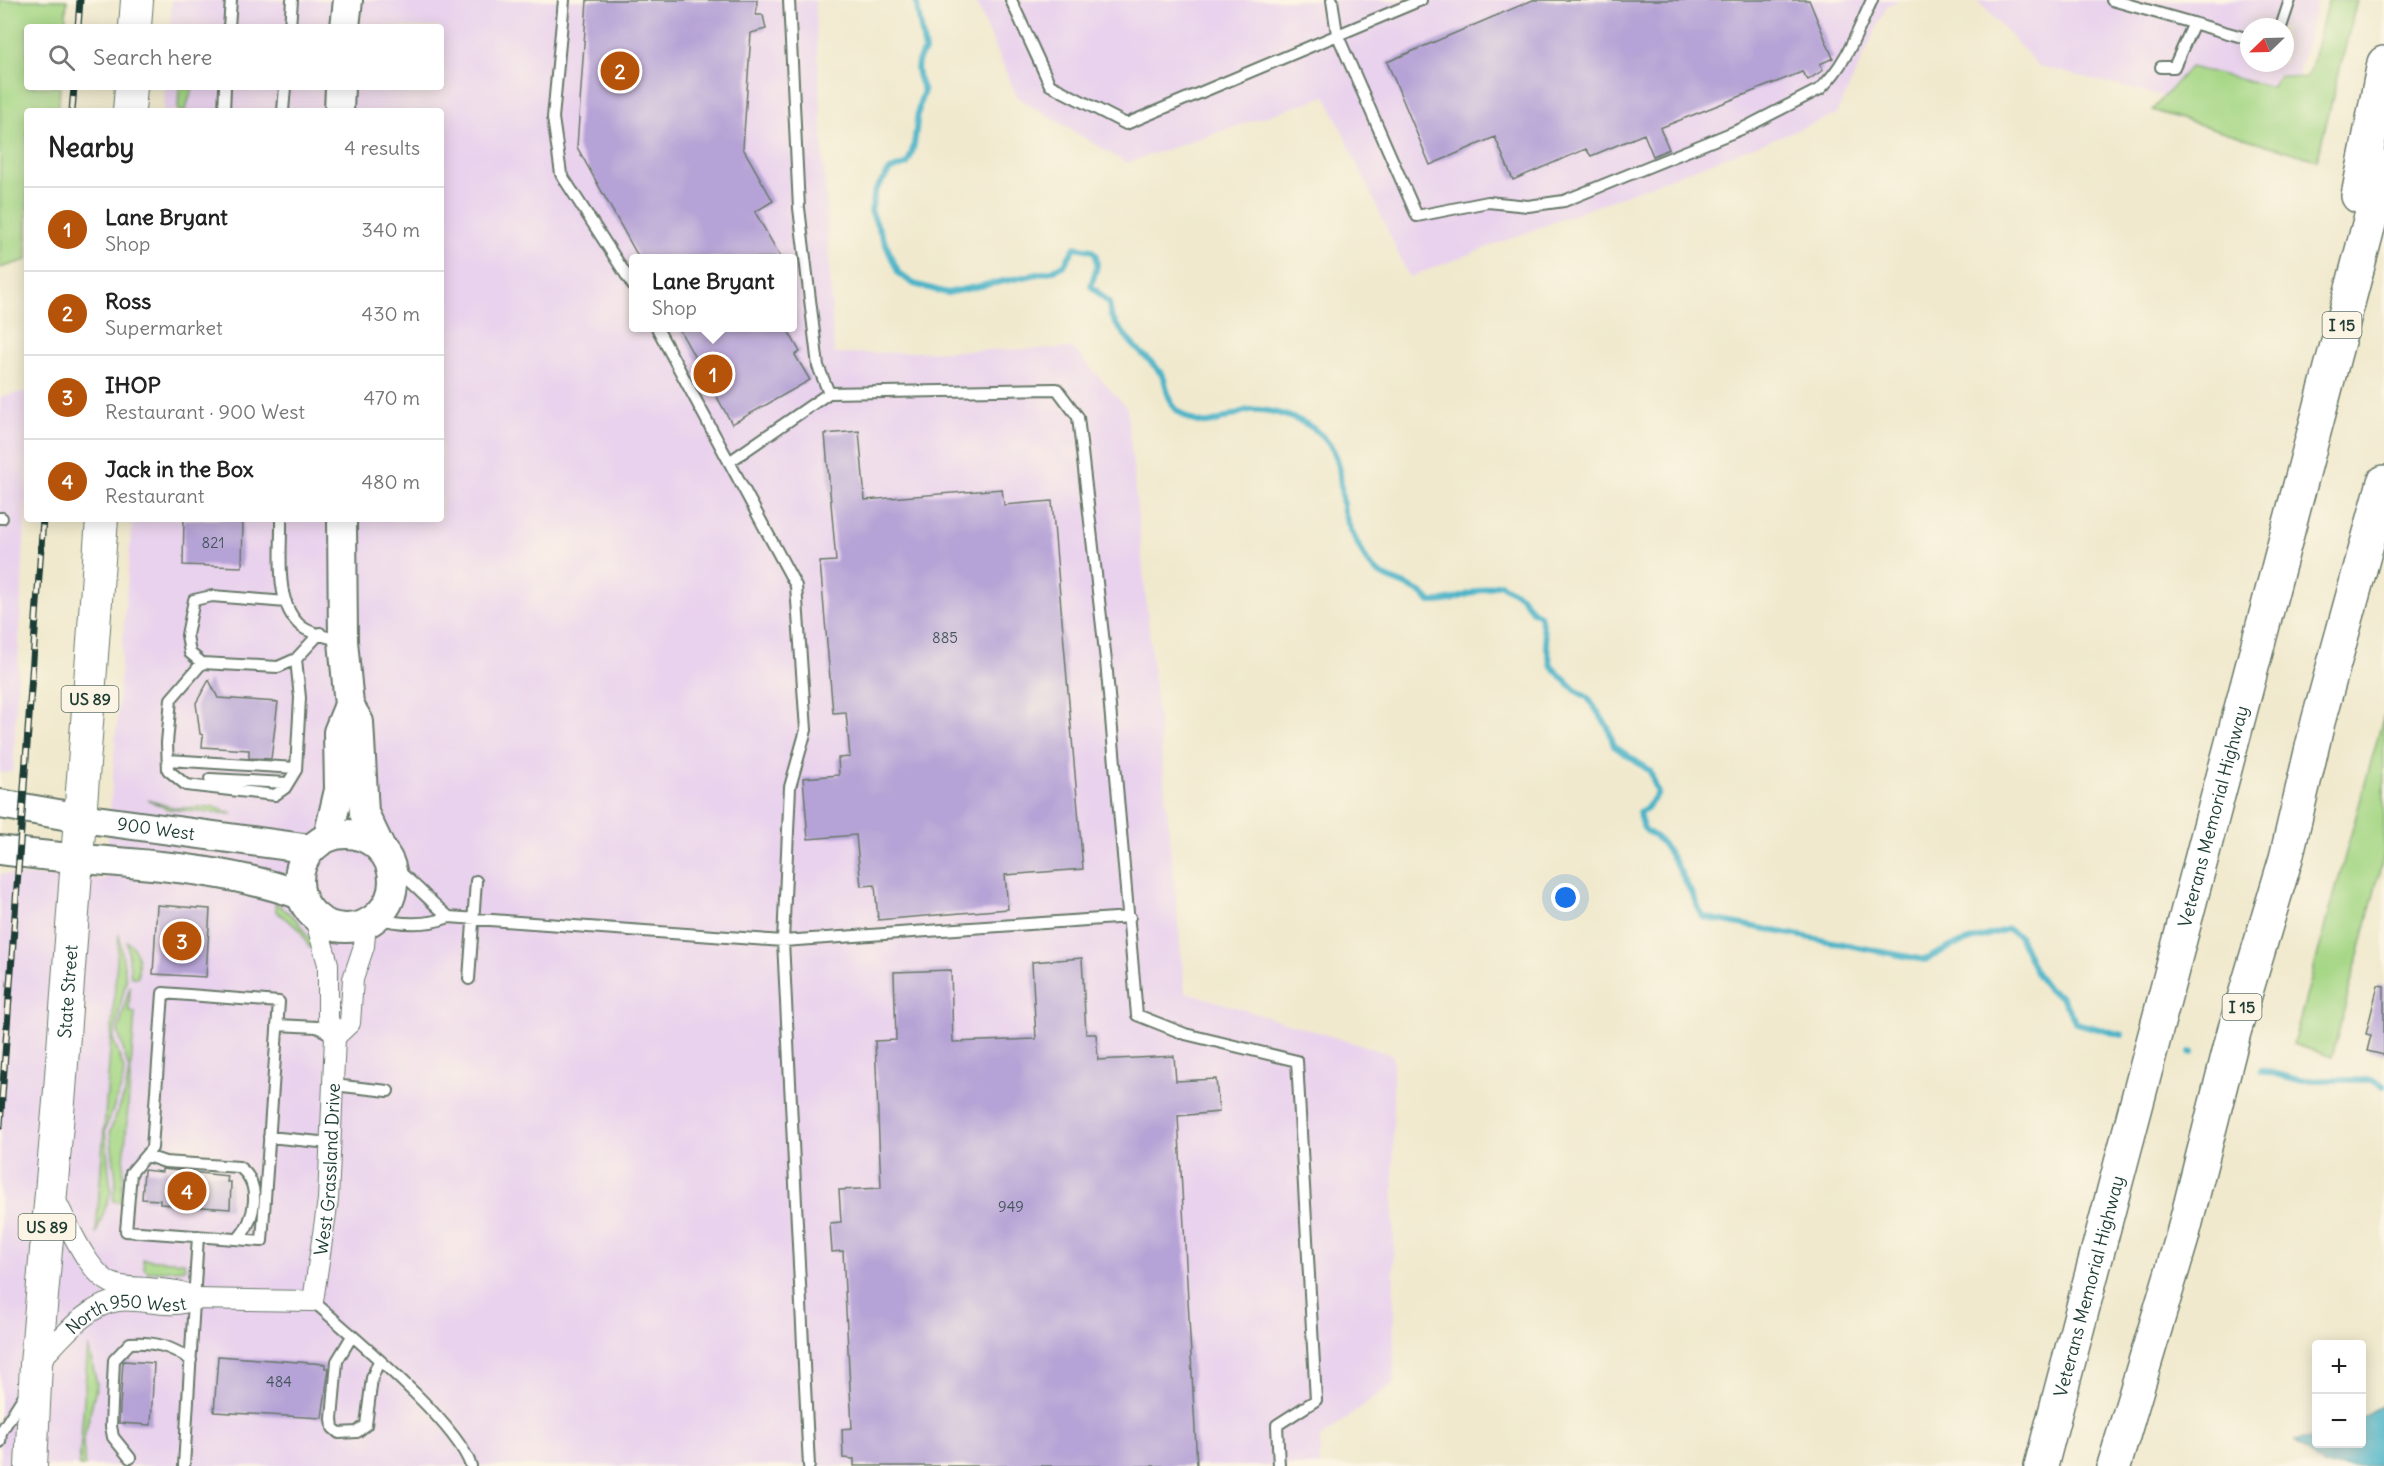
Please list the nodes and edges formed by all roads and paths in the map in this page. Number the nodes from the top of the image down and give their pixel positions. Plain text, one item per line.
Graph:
1 (137, 0) edge
2 (231, 0) edge
3 (292, 0) edge
4 (348, 0) edge
5 (564, 0) edge
6 (789, 0) edge
7 (1011, 0) edge
8 (1332, 0) edge
9 (1421, 0) edge
10 (1872, 0) edge
11 (2112, 0) edge
12 (2290, 0) edge
13 (2284, 18) edge
14 (2194, 23) junction
15 (135, 24) edge
16 (229, 24) edge
17 (290, 24) edge
18 (345, 24) edge
19 (1337, 34) junction
20 (2240, 36) edge
21 (2384, 63) edge
22 (2161, 67) dead end
23 (131, 90) edge
24 (225, 90) edge
25 (285, 90) edge
26 (340, 90) edge
27 (129, 108) edge
28 (224, 108) edge
29 (283, 108) edge
30 (339, 108) edge
31 (2384, 167) edge
32 (629, 281) edge
33 (660, 332) edge
34 (829, 393) junction
35 (729, 462) junction
36 (2384, 482) edge
37 (2301, 484) junction
38 (102, 522) edge
39 (281, 522) edge
40 (342, 522) edge
41 (286, 602) junction
42 (331, 637) junction
43 (296, 659) junction
44 (202, 663) junction
45 (349, 705) junction
46 (168, 763) junction
47 (292, 775) junction
48 (0, 804) edge
49 (81, 818) junction
50 (320, 843) junction
51 (0, 850) edge
52 (386, 857) junction
53 (78, 858) junction
54 (476, 881) dead end
55 (308, 905) junction
56 (449, 917) junction
57 (1130, 917) junction
58 (370, 920) junction
59 (473, 920) junction
60 (783, 941) junction
61 (469, 978) dead end
62 (277, 1025) junction
63 (335, 1037) junction
64 (333, 1085) junction
65 (388, 1091) dead end
66 (269, 1137) junction
67 (330, 1143) junction
68 (147, 1156) junction
69 (51, 1190) junction
70 (198, 1236) junction
71 (238, 1239) junction
72 (195, 1299) junction
73 (313, 1301) junction
74 (352, 1336) junction
75 (191, 1360) junction
76 (379, 1361) junction
77 (36, 1370) junction
78 (0, 1442) edge
79 (130, 1458) dead end
80 (31, 1466) edge
81 (184, 1466) edge
82 (471, 1466) edge
83 (809, 1466) edge
84 (1279, 1466) edge
85 (2041, 1466) edge
86 (2114, 1466) edge

1 - 15 main road
2 - 16 lane
3 - 17 lane
4 - 18 street
5 - 32 lane
6 - 34 lane
7 - 19 lane
8 - 19 lane
9 - 19 lane
10 - 19 lane
11 - 14 lane
12 - 13 lane
14 - 20 lane
14 - 22 lane
21 - 37 highway
23 - 27 main road
24 - 28 lane
25 - 29 lane
26 - 30 street
31 - 37 highway, Veterans Memorial Highway / I 15
33 - 35 lane
34 - 35 lane
34 - 57 lane
35 - 60 lane
36 - 86 highway, I 15
37 - 85 highway, Veterans Memorial Highway / I 15
38 - 49 main road, State Street / US 89
39 - 41 lane
40 - 42 street
41 - 42 lane
41 - 44 lane
42 - 43 lane
42 - 45 street
43 - 44 lane
43 - 47 lane
44 - 46 lane
45 - 50 street
45 - 52 street
46 - 47 lane
46 - 47 lane
48 - 49 street, 900 West
49 - 50 street, 900 West
49 - 53 main road, State Street / US 89
50 - 52 street
50 - 55 street
51 - 53 street, 900 West
52 - 56 lane
52 - 58 street
53 - 55 street, 900 West
53 - 69 main road, State Street / US 89
54 - 59 lane
55 - 58 street
55 - 63 street, West Grassland Drive
56 - 58 lane
56 - 59 lane
57 - 60 lane
57 - 84 lane
58 - 63 street
59 - 60 lane
59 - 61 lane
60 - 83 lane
62 - 63 lane
62 - 66 lane
62 - 68 lane
63 - 64 street, West Grassland Drive
64 - 65 lane
64 - 67 street, West Grassland Drive
66 - 67 lane
66 - 71 lane
67 - 73 street, West Grassland Drive
68 - 70 lane
68 - 71 lane
69 - 72 street, North 950 West
69 - 77 main road, State Street / US 89
70 - 71 lane
70 - 72 lane
72 - 73 street, North 950 West
72 - 75 lane
72 - 77 street, North 950 West
73 - 74 lane
74 - 76 lane
74 - 76 lane
75 - 79 lane
75 - 81 lane
76 - 82 lane
77 - 78 lane
77 - 80 main road, State Street / US 89

